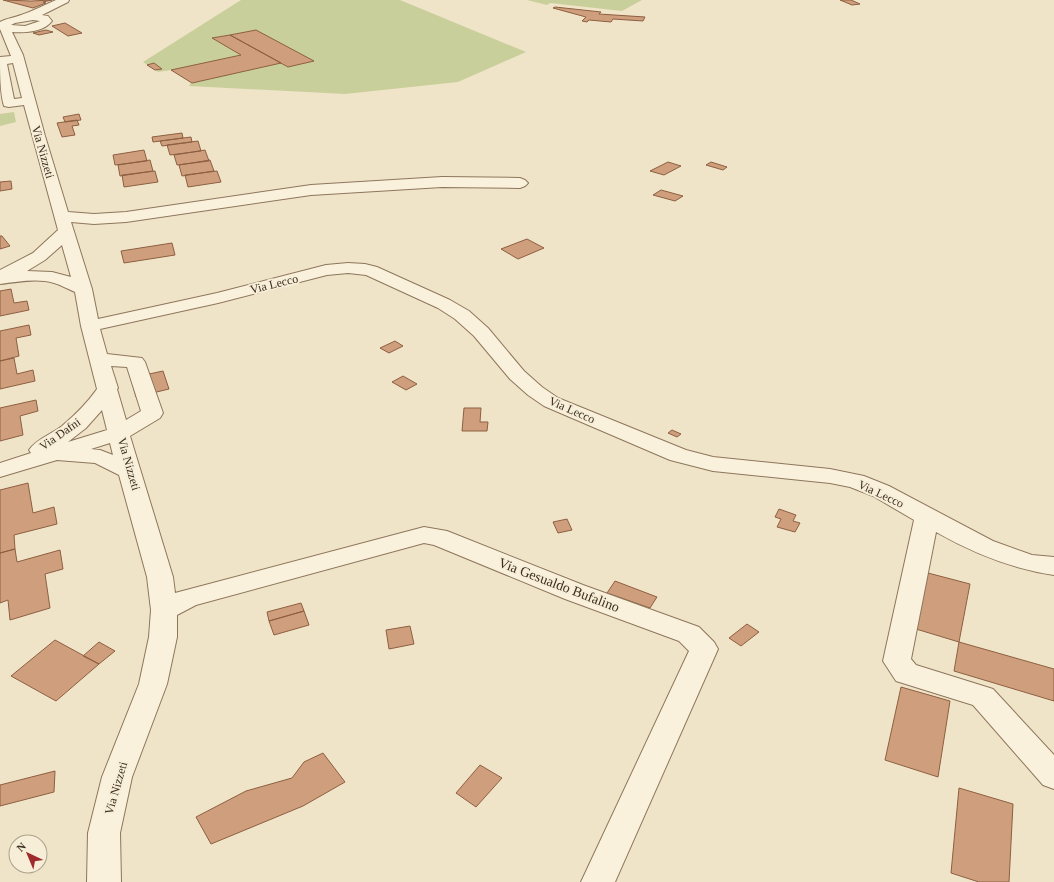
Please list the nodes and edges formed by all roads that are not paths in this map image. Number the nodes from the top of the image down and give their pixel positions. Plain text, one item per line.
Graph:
1 (64, 0) edge
2 (73, 0) edge
3 (47, 8) junction
4 (36, 19) junction
5 (8, 30) edge
6 (30, 104) junction
7 (0, 111) edge
8 (520, 183) dead end
9 (126, 217) junction
10 (68, 238) junction
11 (9, 275) edge
12 (82, 289) junction
13 (90, 326) junction
14 (99, 359) junction
15 (108, 388) junction
16 (120, 433) junction
17 (47, 452) junction
18 (0, 464) edge
19 (0, 470) edge
20 (130, 471) junction
21 (927, 517) junction
22 (1054, 566) edge
23 (164, 610) junction
24 (1054, 776) edge
25 (104, 882) edge
26 (598, 882) edge

1 - 3 street
2 - 4 street
3 - 4 street
3 - 5 street
4 - 5 street
4 - 5 street
4 - 5 street
5 - 6 street, Via Nizzeti
6 - 7 street
6 - 10 street, Via Nizzeti
8 - 9 street
9 - 10 street
9 - 10 street
10 - 11 street
10 - 11 street
10 - 12 street, Via Nizzeti
11 - 12 street
12 - 13 street, Via Nizzeti
13 - 14 street, Via Nizzeti
13 - 21 street, Via Lecco
14 - 15 street, Via Nizzeti
14 - 16 street
15 - 16 street, Via Nizzeti
15 - 17 street, Via Dafni
16 - 17 street
16 - 20 street, Via Nizzeti
17 - 18 street, Via Dafni
17 - 19 street, Via Dafni
17 - 20 street, Via Dafni
20 - 23 street, Via Nizzeti
21 - 22 street, Via Lecco
21 - 24 street
23 - 25 street, Via Nizzeti
23 - 26 street, Via Gesualdo Bufalino

